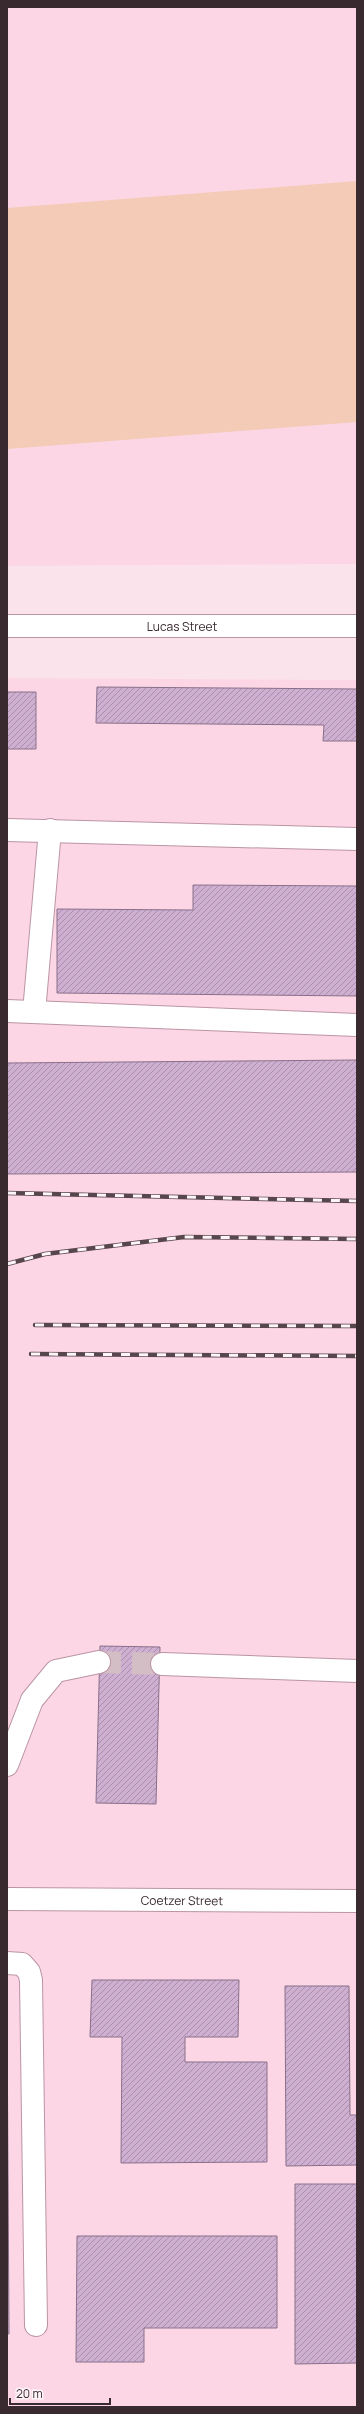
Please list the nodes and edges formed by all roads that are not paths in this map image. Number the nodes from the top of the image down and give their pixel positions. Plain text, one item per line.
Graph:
1 (7, 626) edge
2 (357, 626) edge
3 (7, 830) edge
4 (50, 830) junction
5 (357, 839) edge
6 (7, 1011) edge
7 (34, 1012) junction
8 (357, 1025) edge
9 (99, 1662) tunnel mouth
10 (162, 1664) tunnel mouth
11 (357, 1671) edge
12 (7, 1765) edge
13 (7, 1899) edge
14 (357, 1901) edge
15 (7, 1963) edge
16 (36, 2325) dead end

1 - 2 street, Lucas Street
3 - 4 street
4 - 5 street
4 - 7 street
6 - 7 street
7 - 8 street
9 - 12 street
10 - 11 street
13 - 14 street, Coetzer Street
15 - 16 street

